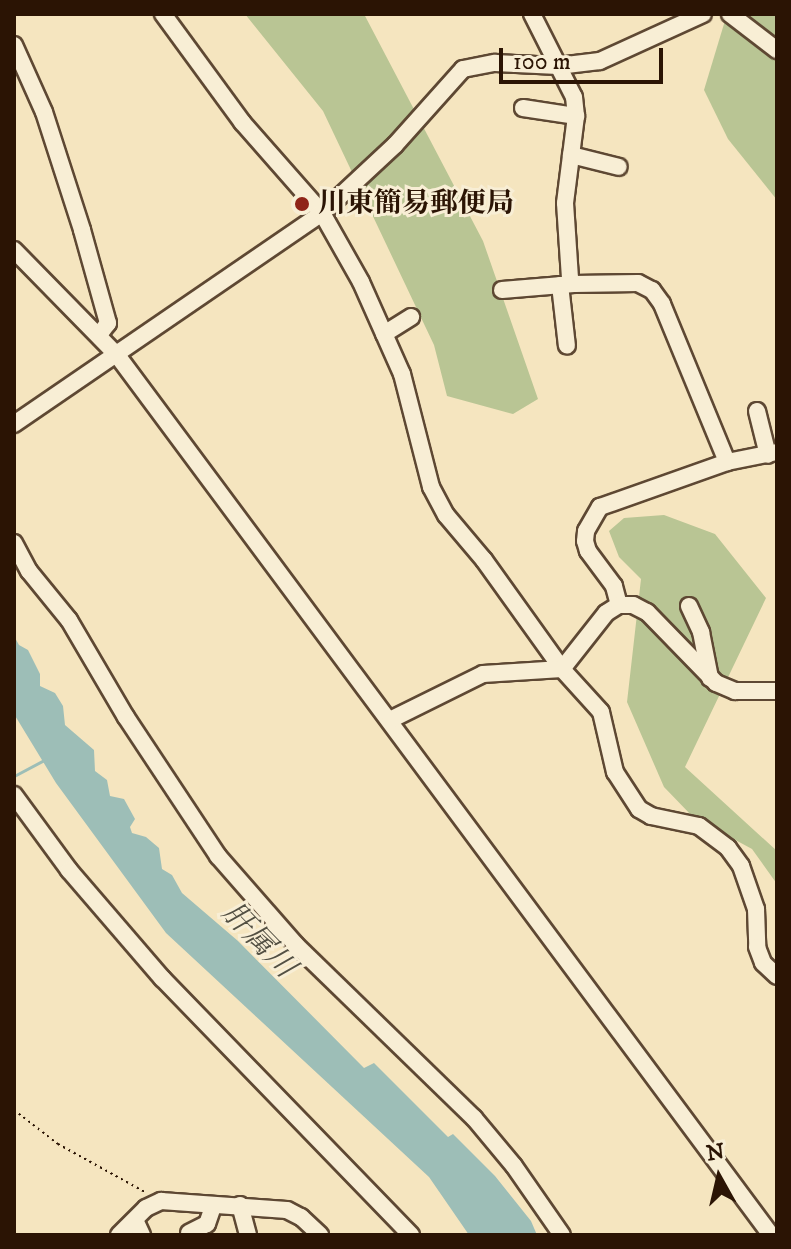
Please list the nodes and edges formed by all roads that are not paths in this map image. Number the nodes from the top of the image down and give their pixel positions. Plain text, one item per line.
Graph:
1 (163, 14) edge
2 (532, 14) edge
3 (703, 14) edge
4 (730, 14) edge
5 (14, 45) edge
6 (777, 50) edge
7 (558, 66) junction
8 (523, 108) dead end
9 (576, 116) junction
10 (571, 155) junction
11 (619, 167) dead end
12 (322, 213) junction
13 (14, 250) edge
14 (567, 284) junction
15 (502, 290) dead end
16 (411, 317) dead end
17 (384, 334) junction
18 (99, 335) junction
19 (567, 346) dead end
20 (117, 355) junction
21 (757, 411) dead end
22 (14, 424) edge
23 (773, 453) edge
24 (727, 462) junction
25 (14, 543) edge
26 (619, 605) junction
27 (689, 606) dead end
28 (562, 669) junction
29 (710, 678) junction
30 (777, 691) edge
31 (390, 720) junction
32 (14, 795) edge
33 (777, 976) edge
34 (240, 1205) junction
35 (213, 1207) junction
36 (138, 1227) edge
37 (189, 1233) dead end
38 (119, 1235) edge
39 (248, 1235) edge
40 (320, 1235) edge
41 (411, 1235) edge
42 (562, 1235) edge
43 (771, 1235) edge

1 - 12 street
2 - 7 street
3 - 7 street
4 - 6 street
5 - 18 street
7 - 9 street
7 - 12 street
8 - 9 street
9 - 10 street
10 - 11 street
10 - 14 street
12 - 17 street
12 - 20 street
13 - 18 street
14 - 15 street
14 - 19 street
14 - 24 street
16 - 17 street
17 - 28 street
18 - 20 street
20 - 22 street
20 - 31 street
21 - 23 street
23 - 24 street
24 - 26 street
25 - 42 street
26 - 28 street
26 - 29 street
27 - 29 street
28 - 31 street
28 - 33 street
29 - 30 street
31 - 43 street
32 - 41 street
34 - 35 street
34 - 39 street
34 - 40 street
35 - 36 street
35 - 37 street
36 - 38 street

